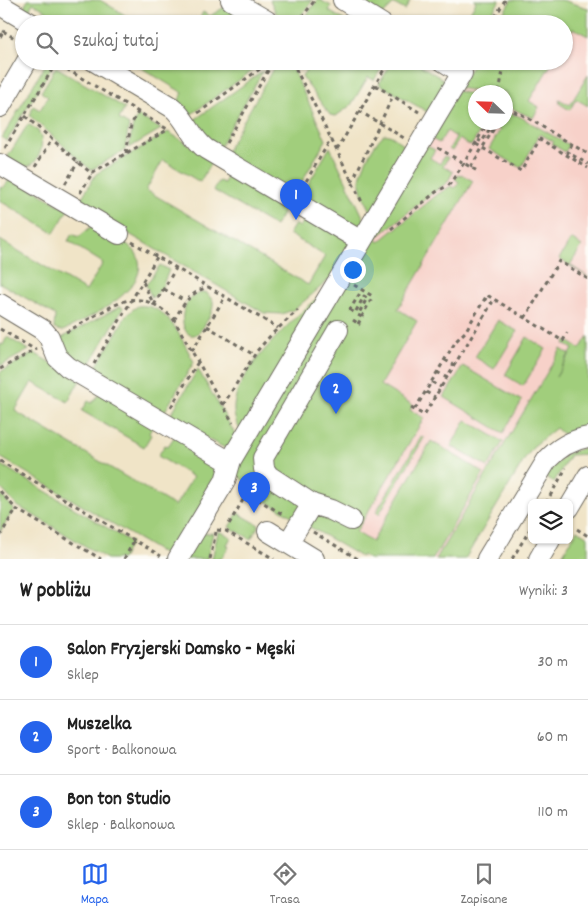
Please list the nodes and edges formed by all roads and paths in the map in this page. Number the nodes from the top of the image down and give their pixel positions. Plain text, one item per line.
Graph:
1 (231, 0) edge
2 (314, 0) edge
3 (342, 0) edge
4 (505, 0) edge
5 (0, 5) edge
6 (17, 15) edge
7 (256, 15) edge
8 (303, 15) edge
9 (367, 15) edge
10 (496, 15) edge
11 (4, 32) dead end
12 (15, 39) edge
13 (22, 70) edge
14 (51, 70) edge
15 (68, 70) edge
16 (109, 70) edge
17 (268, 70) edge
18 (297, 70) edge
19 (384, 70) edge
20 (458, 70) edge
21 (503, 72) dead end
22 (375, 85) junction
23 (500, 85) edge
24 (393, 96) junction
25 (0, 107) edge
26 (359, 111) junction
27 (513, 111) edge
28 (138, 112) junction
29 (25, 116) junction
30 (433, 121) junction
31 (380, 124) junction
32 (168, 130) dead end
33 (484, 130) edge
34 (52, 139) junction
35 (331, 139) junction
36 (420, 142) junction
37 (477, 142) junction
38 (572, 144) junction
39 (482, 148) junction
40 (336, 150) junction
41 (126, 153) dead end
42 (588, 154) edge
43 (2, 156) edge
44 (219, 156) junction
45 (78, 162) junction
46 (464, 163) junction
47 (471, 167) junction
48 (588, 167) edge
49 (479, 172) dead end
50 (92, 174) dead end
51 (27, 180) junction
52 (352, 182) junction
53 (57, 197) junction
54 (294, 201) junction
55 (379, 228) junction
56 (119, 234) joint
57 (355, 237) junction
58 (157, 256) junction
59 (176, 268) junction
60 (588, 279) edge
61 (143, 281) junction
62 (208, 287) junction
63 (164, 289) junction
64 (362, 290) dead end
65 (366, 292) dead end
66 (225, 297) junction
67 (485, 299) junction
68 (132, 300) junction
69 (185, 302) junction
70 (0, 304) edge
71 (154, 305) junction
72 (300, 309) dead end
73 (350, 310) junction
74 (362, 317) junction
75 (525, 318) junction
76 (174, 320) junction
77 (472, 321) junction
78 (353, 325) junction
79 (478, 325) junction
80 (207, 326) junction
81 (278, 328) junction
82 (466, 330) junction
83 (473, 334) junction
84 (568, 334) dead end
85 (50, 341) junction
86 (192, 351) junction
87 (254, 355) junction
88 (445, 360) junction
89 (198, 362) junction
90 (454, 365) junction
91 (0, 369) edge
92 (437, 372) junction
93 (86, 377) junction
94 (447, 378) junction
95 (432, 382) junction
96 (441, 387) junction
97 (426, 392) junction
98 (435, 397) junction
99 (223, 405) junction
100 (162, 422) junction
101 (588, 437) edge
102 (243, 440) junction
103 (223, 458) junction
104 (0, 461) edge
105 (568, 464) dead end
106 (588, 476) edge
107 (0, 491) edge
108 (548, 499) edge
109 (573, 501) edge
110 (312, 504) junction
111 (16, 509) junction
112 (351, 520) dead end
113 (577, 529) dead end
114 (268, 531) dead end
115 (194, 533) junction
116 (528, 533) edge
117 (0, 536) edge
118 (588, 536) edge
119 (134, 540) junction
120 (288, 543) junction
121 (548, 544) edge
122 (101, 559) edge
123 (124, 559) edge
124 (165, 559) edge
125 (178, 559) edge
126 (274, 559) edge
127 (314, 559) edge
128 (487, 559) edge
129 (512, 559) edge
130 (539, 559) edge

1 - 7 street
2 - 8 path
3 - 9 street
4 - 10 path
5 - 6 street
11 - 12 path
13 - 25 street
14 - 29 path
15 - 28 path
16 - 44 street
17 - 44 path
18 - 35 path
19 - 22 path
20 - 30 street
21 - 23 path
22 - 24 path
22 - 26 path
24 - 30 path
24 - 31 path
26 - 31 path
26 - 40 path
27 - 38 path
28 - 32 path
28 - 41 path
29 - 34 path
29 - 43 path
30 - 36 street
31 - 36 path
31 - 52 path
33 - 37 path
34 - 45 path
34 - 51 path
35 - 40 path
35 - 54 path
36 - 46 path
36 - 55 street
37 - 39 path
37 - 39 path
37 - 46 path
38 - 42 path
38 - 48 path
39 - 47 path
39 - 48 path
40 - 52 path
43 - 51 street
44 - 54 street
45 - 50 path
45 - 53 path
46 - 47 path
46 - 55 path
47 - 49 path
51 - 53 street
52 - 55 path
53 - 56 street
54 - 57 street
55 - 57 street
56 - 58 path
57 - 102 street
58 - 59 path
58 - 61 path
59 - 62 path
59 - 63 path
60 - 75 path
61 - 68 path
61 - 71 path
62 - 66 path
62 - 69 path
63 - 69 path
63 - 71 path
64 - 73 path
65 - 74 path
66 - 80 path
66 - 81 path
67 - 75 path
67 - 77 path
67 - 79 path
68 - 71 path
68 - 85 path
68 - 93 path
69 - 76 path
70 - 85 street
71 - 76 path
72 - 81 path
73 - 74 path
73 - 78 path
74 - 78 path
75 - 84 path
76 - 86 path
77 - 79 path
77 - 82 path
78 - 110 street
79 - 83 path
80 - 86 path
80 - 87 path
81 - 87 path
82 - 83 path
82 - 88 path
83 - 90 path
85 - 91 path
85 - 93 street
86 - 89 path
87 - 99 path
88 - 90 path
88 - 92 path
89 - 99 path
89 - 100 path
90 - 94 path
92 - 94 path
92 - 95 path
93 - 100 street
94 - 96 path
95 - 96 path
95 - 97 path
96 - 98 path
97 - 98 path
97 - 98 path
99 - 102 path
100 - 103 street
101 - 128 street
102 - 103 street
103 - 115 street
104 - 119 path
105 - 108 path
106 - 109 street
107 - 111 path
110 - 112 street
110 - 120 street
111 - 117 path
111 - 122 path
113 - 118 path
114 - 120 street
115 - 125 street
115 - 126 path
116 - 129 path
119 - 123 path
119 - 124 path
120 - 127 street
121 - 130 street

